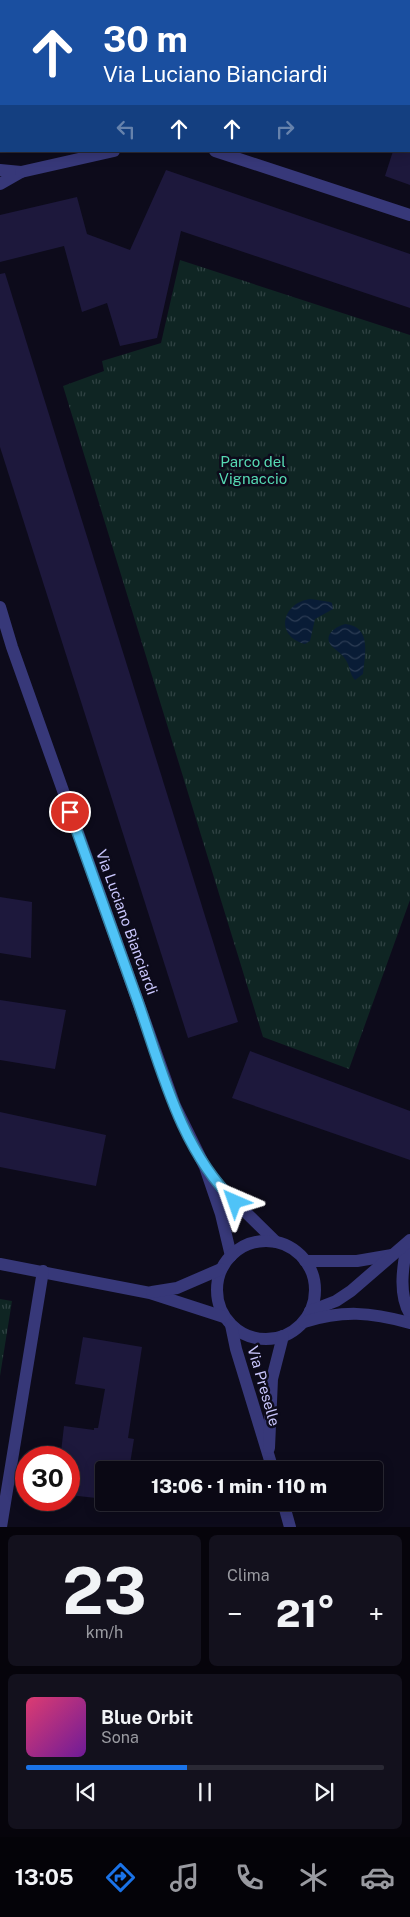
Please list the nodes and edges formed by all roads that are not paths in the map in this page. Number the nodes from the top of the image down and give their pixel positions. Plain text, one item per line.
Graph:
1 (110, 152) edge
2 (218, 152) edge
3 (0, 170) edge
4 (21, 172) junction
5 (0, 184) edge
6 (410, 215) edge
7 (0, 607) edge
8 (205, 1167) junction
9 (276, 1242) junction
10 (408, 1242) edge
11 (392, 1255) junction
12 (231, 1256) junction
13 (305, 1261) junction
14 (0, 1264) edge
15 (221, 1269) junction
16 (43, 1271) junction
17 (150, 1293) junction
18 (410, 1314) edge
19 (307, 1316) junction
20 (228, 1321) junction
21 (410, 1323) edge
22 (283, 1336) junction
23 (268, 1456) junction
24 (270, 1461) edge
25 (286, 1511) edge
26 (1, 1527) edge
27 (290, 1527) edge

1 - 4 street
2 - 6 street
3 - 4 street
4 - 5 street
7 - 8 street, Via Luciano Bianciardi
8 - 9 street
8 - 12 street
9 - 12 street
9 - 13 street
10 - 11 street
10 - 18 street
11 - 13 street
11 - 19 street
12 - 15 street
13 - 19 street
14 - 16 street
15 - 17 street
15 - 20 street
16 - 17 street
16 - 26 street
17 - 20 street
19 - 21 street
19 - 22 street
20 - 22 street
20 - 23 street, Via Preselle
22 - 23 street, Via Preselle
23 - 24 street, Via Preselle
25 - 27 street

